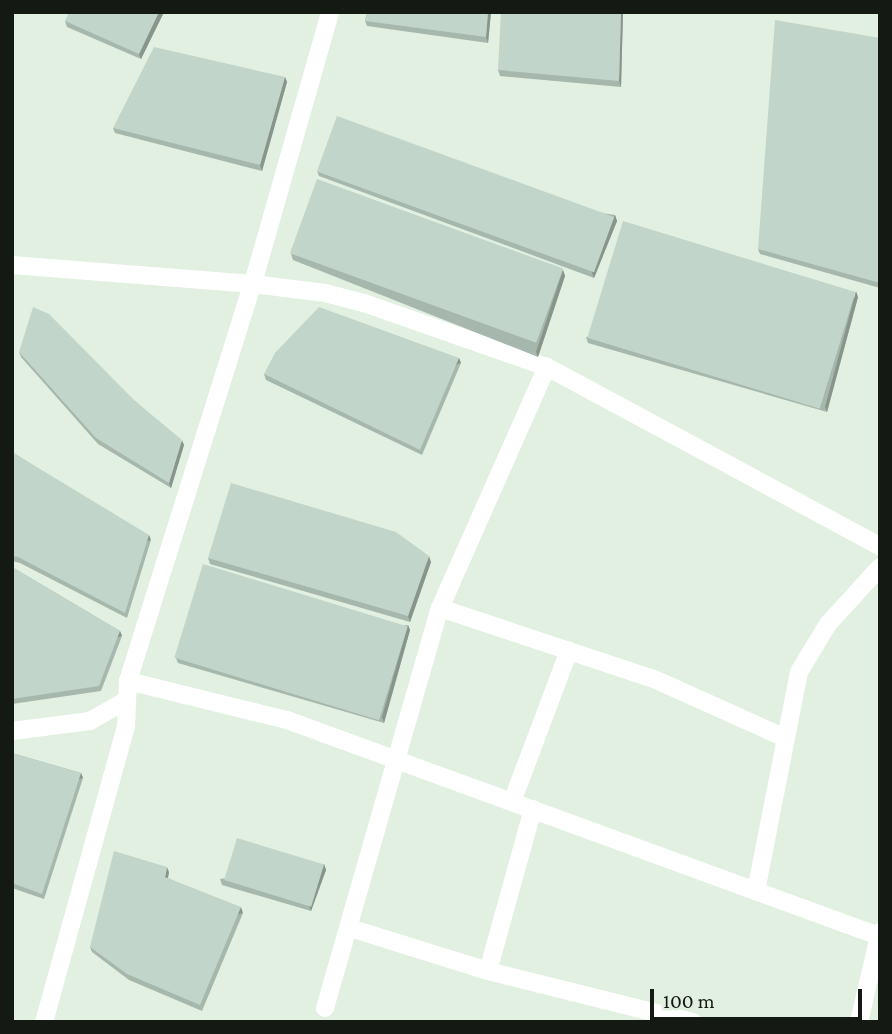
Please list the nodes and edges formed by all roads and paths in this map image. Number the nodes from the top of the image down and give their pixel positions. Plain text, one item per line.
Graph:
1 (330, 12) edge
2 (12, 265) edge
3 (253, 284) junction
4 (547, 367) junction
5 (880, 546) edge
6 (880, 567) edge
7 (440, 608) junction
8 (569, 650) junction
9 (128, 681) junction
10 (125, 702) junction
11 (12, 731) edge
12 (785, 738) junction
13 (395, 759) junction
14 (512, 802) junction
15 (533, 810) junction
16 (756, 891) junction
17 (350, 928) junction
18 (879, 934) edge
19 (877, 957) edge
20 (488, 971) junction
21 (325, 1008) dead end
22 (44, 1022) edge
23 (693, 1022) edge
24 (859, 1022) edge

1 - 3 street
2 - 3 street
3 - 4 street
3 - 9 street
4 - 5 street
4 - 7 street
6 - 12 street
7 - 8 street
7 - 13 street
8 - 12 street
8 - 14 street
9 - 10 street
9 - 13 street
10 - 11 street
10 - 22 street
12 - 16 street
13 - 14 street
13 - 17 street
14 - 15 street
15 - 16 street
15 - 20 street
16 - 18 street
17 - 20 street
17 - 21 street
18 - 19 street
19 - 24 street
20 - 23 street

